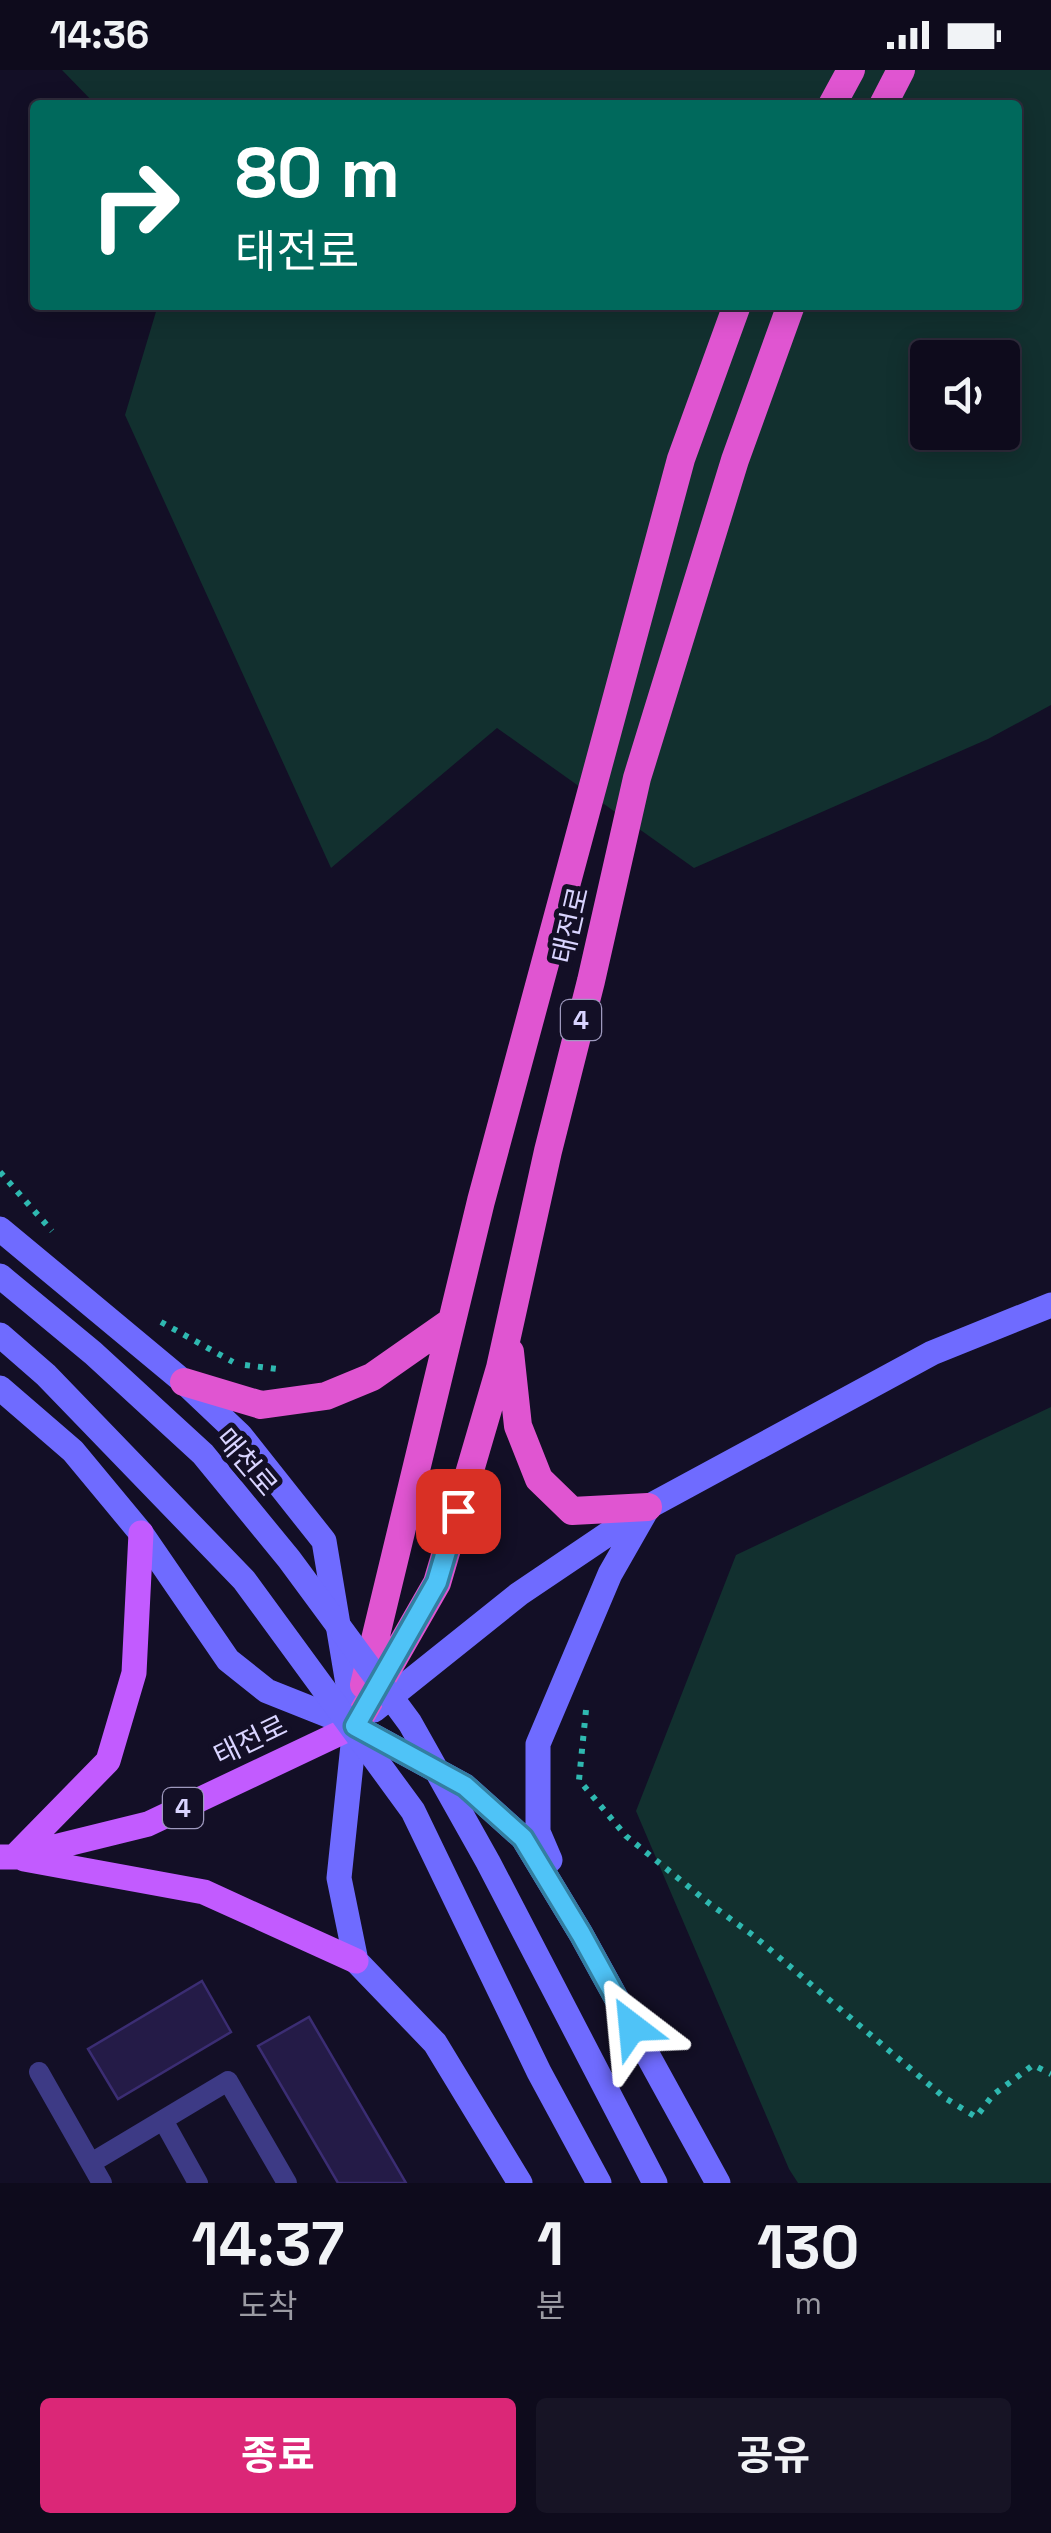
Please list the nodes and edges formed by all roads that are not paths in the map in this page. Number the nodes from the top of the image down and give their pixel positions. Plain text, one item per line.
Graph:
1 (851, 70) edge
2 (901, 70) edge
3 (835, 100) edge
4 (886, 100) edge
5 (735, 310) edge
6 (789, 310) edge
7 (0, 1229) edge
8 (0, 1276) edge
9 (1051, 1305) edge
10 (452, 1321) junction
11 (508, 1333) junction
12 (0, 1335) edge
13 (184, 1382) junction
14 (0, 1388) edge
15 (648, 1507) junction
16 (141, 1533) junction
17 (355, 1726) junction
18 (7, 1857) edge
19 (581, 1934) junction
20 (356, 1961) junction
21 (39, 2072) dead end
22 (163, 2120) junction
23 (91, 2163) junction
24 (102, 2183) edge
25 (198, 2183) edge
26 (287, 2183) edge
27 (520, 2183) edge
28 (599, 2183) edge
29 (655, 2183) edge
30 (718, 2183) edge

1 - 3 highway
2 - 4 highway
5 - 10 highway, 태전로 / 4
6 - 11 highway, 태전로 / 4
7 - 13 main road
8 - 29 main road, 매천로, bridge
9 - 15 main road
10 - 13 highway
10 - 17 highway, 태전로 / 4
11 - 15 highway
11 - 17 highway, 태전로 / 4
12 - 28 main road, bridge
13 - 17 main road
14 - 16 main road
15 - 17 main road
15 - 19 main road
16 - 17 main road
16 - 18 main road
17 - 18 main road, 태전로 / 4
17 - 19 main road
17 - 20 main road
18 - 20 main road
19 - 30 main road
20 - 27 main road
21 - 23 lane
22 - 23 lane
22 - 25 lane
22 - 26 lane
23 - 24 lane

